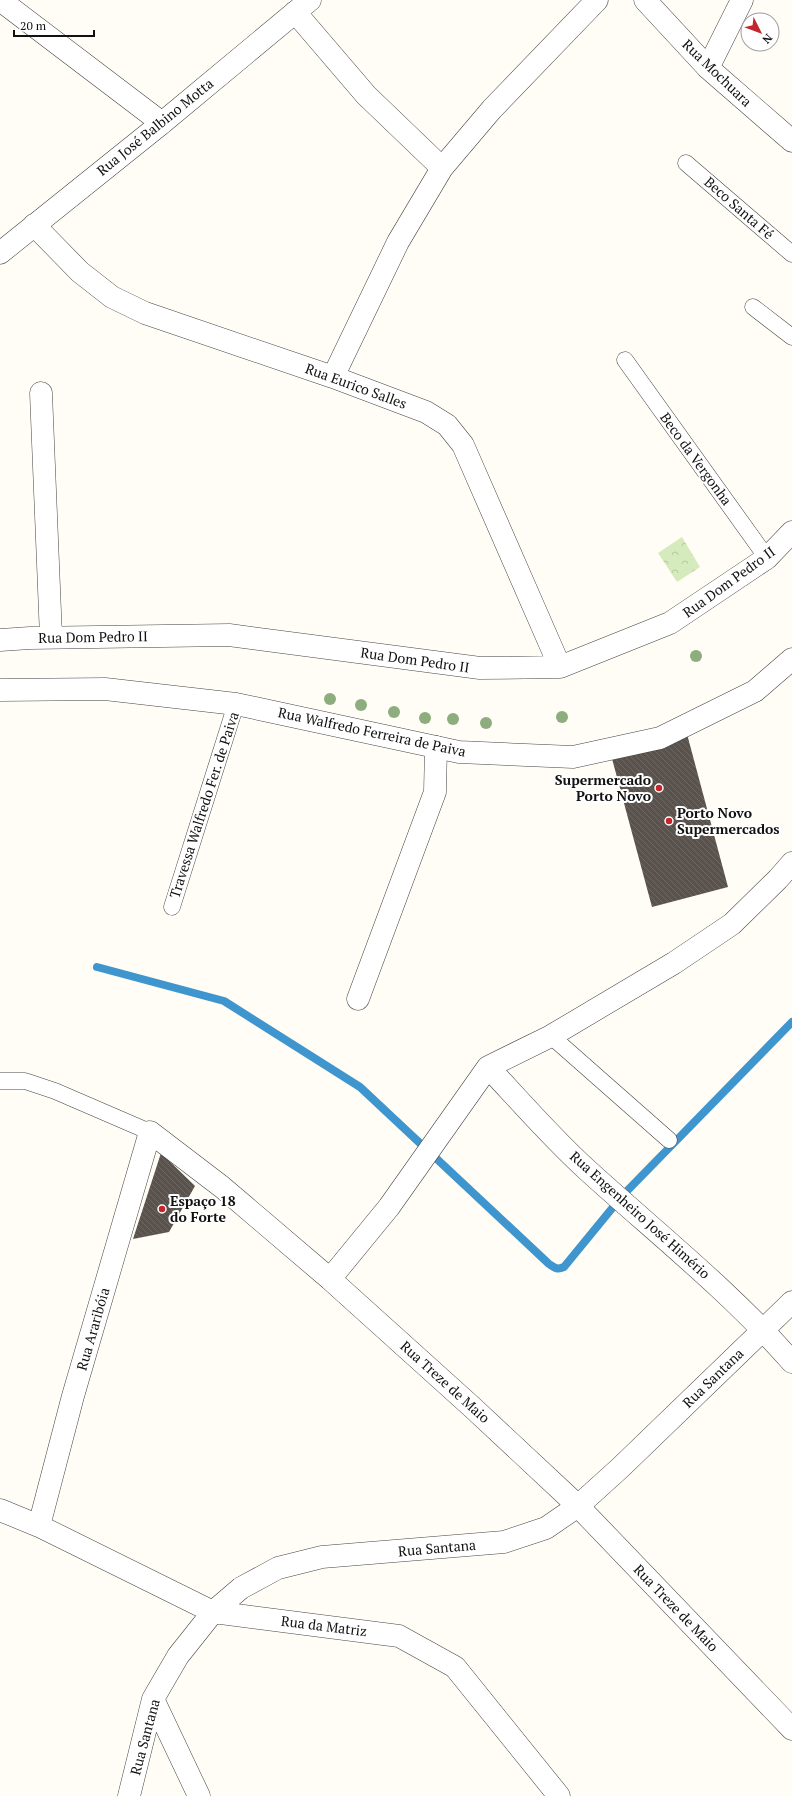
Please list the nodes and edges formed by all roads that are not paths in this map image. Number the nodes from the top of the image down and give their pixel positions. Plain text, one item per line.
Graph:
1 (0, 0) edge
2 (597, 0) edge
3 (645, 0) edge
4 (742, 0) edge
5 (302, 6) edge
6 (708, 68) junction
7 (162, 123) junction
8 (792, 141) edge
9 (686, 163) dead end
10 (442, 168) junction
11 (34, 225) junction
12 (0, 253) edge
13 (792, 254) edge
14 (753, 307) dead end
15 (792, 338) edge
16 (625, 360) dead end
17 (333, 377) junction
18 (41, 393) dead end
19 (792, 532) edge
20 (767, 558) junction
21 (51, 637) junction
22 (0, 640) edge
23 (792, 659) edge
24 (560, 667) junction
25 (0, 690) edge
26 (236, 704) junction
27 (436, 747) junction
28 (792, 862) edge
29 (172, 907) dead end
30 (358, 999) dead end
31 (551, 1036) junction
32 (488, 1067) junction
33 (0, 1081) edge
34 (150, 1132) junction
35 (669, 1140) dead end
36 (330, 1279) junction
37 (792, 1302) edge
38 (764, 1329) junction
39 (792, 1362) edge
40 (578, 1506) junction
41 (0, 1510) edge
42 (39, 1526) junction
43 (213, 1612) junction
44 (154, 1699) junction
45 (792, 1729) edge
46 (129, 1796) edge
47 (199, 1796) edge
48 (559, 1796) edge

1 - 7 street
2 - 10 street
3 - 6 street, Rua Mochuara
4 - 6 street
5 - 7 street, Rua José Balbino Motta
5 - 10 street
6 - 8 street, Rua Mochuara
7 - 11 street, Rua José Balbino Motta
9 - 13 lane, Beco Santa Fé
10 - 17 street
11 - 12 street, Rua José Balbino Motta
11 - 17 street, Rua Eurico Salles
14 - 15 lane
16 - 20 lane, Beco da Vergonha
17 - 24 street, Rua Eurico Salles
18 - 21 street
19 - 20 street, Rua Dom Pedro II
20 - 24 street, Rua Dom Pedro II
21 - 22 street, Rua Dom Pedro II
21 - 24 street, Rua Dom Pedro II
23 - 27 street, Rua Walfredo Ferreira de Paiva
25 - 26 street, Rua Walfredo Ferreira de Paiva
26 - 27 street, Rua Walfredo Ferreira de Paiva
26 - 29 lane, Travessa Walfredo Fer. de Paiva
27 - 30 street
28 - 31 street
31 - 32 street
31 - 35 lane
32 - 36 street
32 - 38 street, Rua Engenheiro José Himério
33 - 34 lane, Rua Treze de Maio
34 - 36 street, Rua Treze de Maio
34 - 42 street, Rua Araribóia
36 - 40 street, Rua Treze de Maio
37 - 38 street, Rua Santana
38 - 39 street, Rua Engenheiro José Himério
38 - 40 street, Rua Santana
40 - 43 street, Rua Santana
40 - 45 street, Rua Treze de Maio
41 - 42 street, Rua da Matriz
42 - 43 street, Rua da Matriz
43 - 44 street, Rua Santana
43 - 48 street, Rua da Matriz
44 - 46 street, Rua Santana
44 - 47 street

